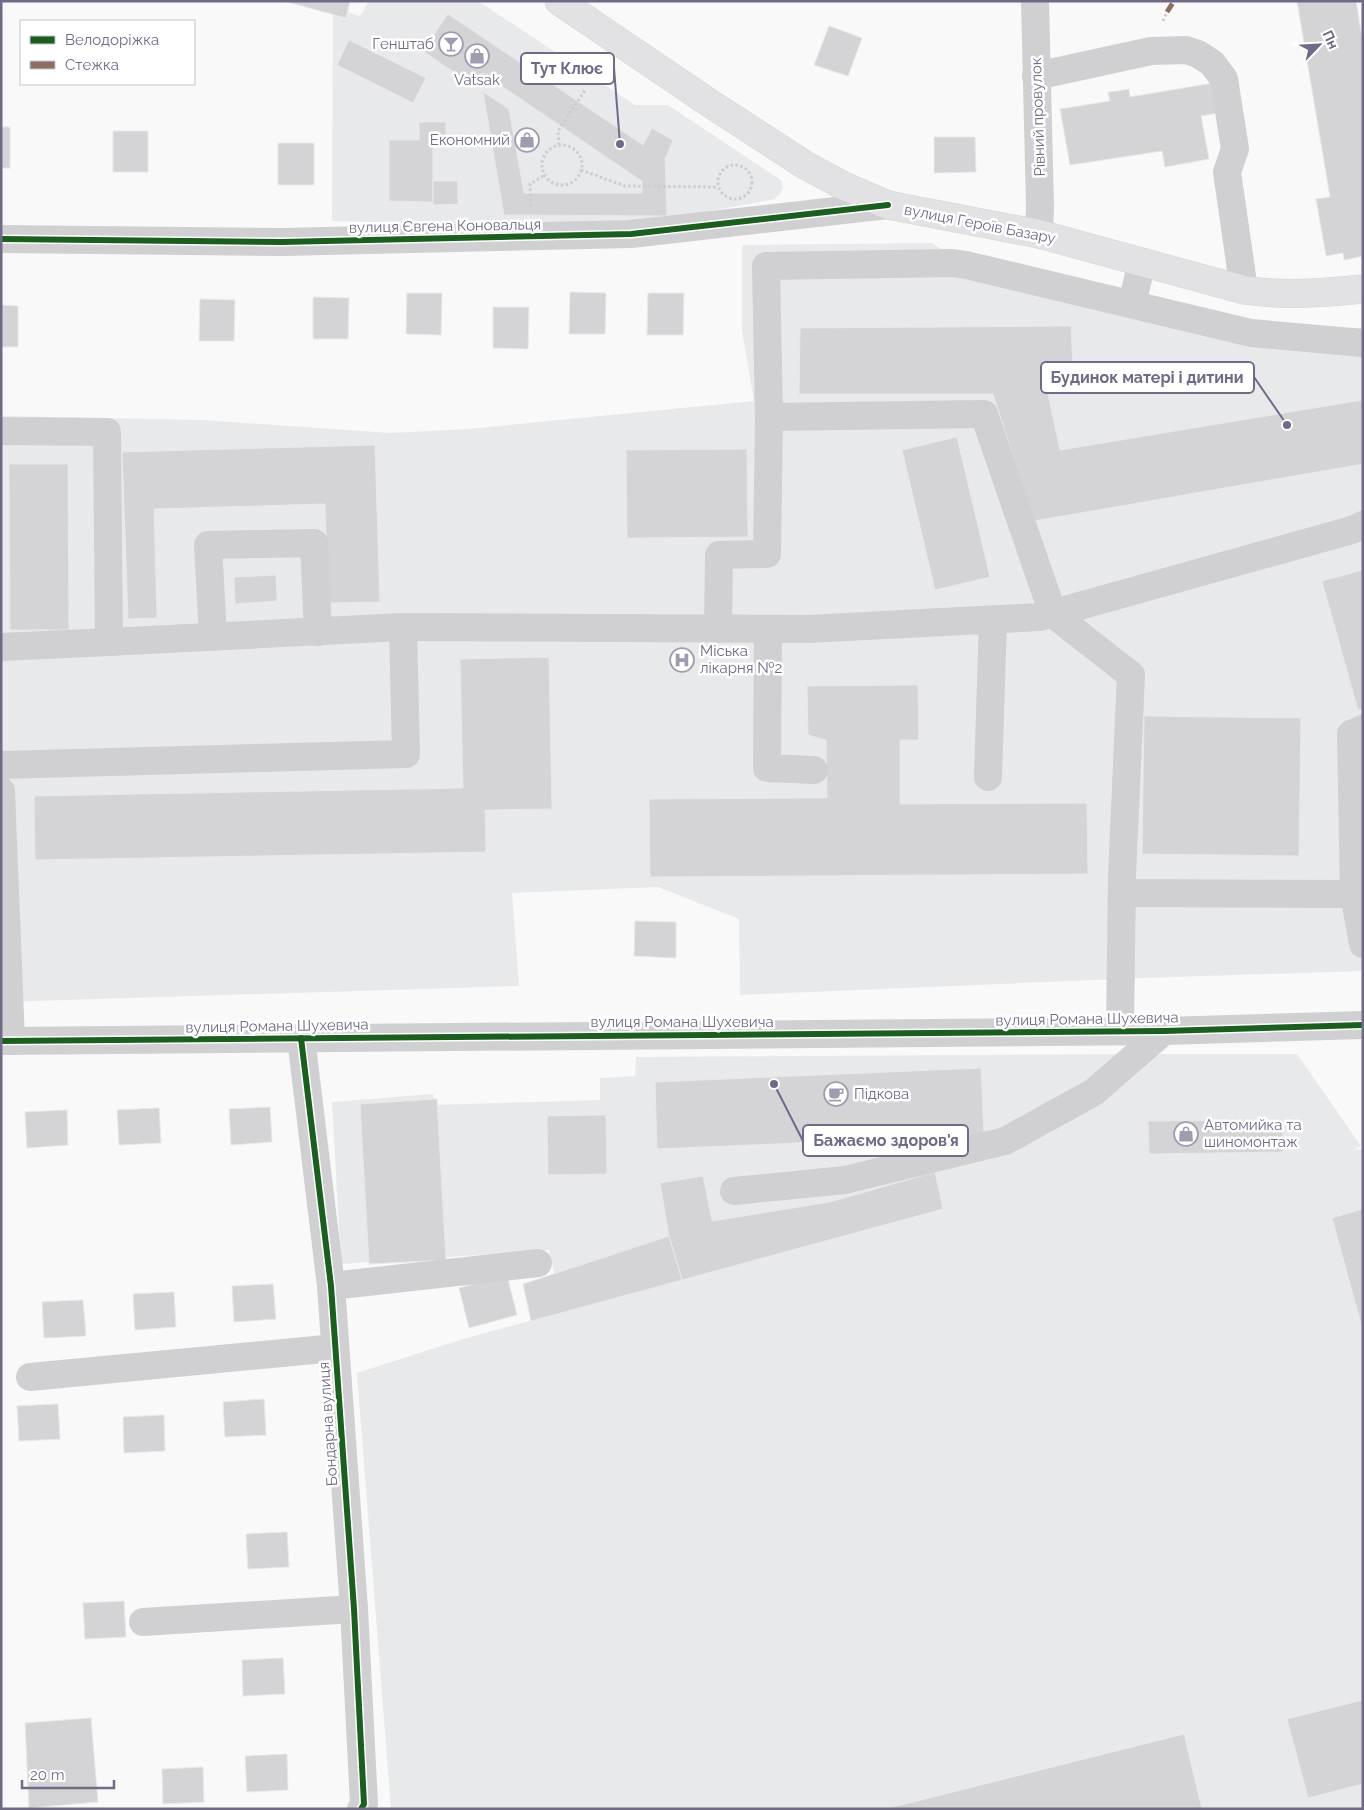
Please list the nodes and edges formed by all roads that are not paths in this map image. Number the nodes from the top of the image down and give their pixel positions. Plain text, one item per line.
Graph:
1 (559, 1) edge
2 (1035, 1) edge
3 (1036, 76) junction
4 (888, 206) junction
5 (1039, 234) junction
6 (1, 239) edge
7 (1142, 262) junction
8 (1363, 289) edge
9 (1244, 290) junction
10 (1132, 304) junction
11 (1363, 343) edge
12 (769, 417) junction
13 (1, 431) edge
14 (1363, 525) edge
15 (1053, 614) junction
16 (993, 620) junction
17 (403, 627) junction
18 (718, 629) junction
19 (768, 629) junction
20 (318, 632) junction
21 (213, 637) junction
22 (109, 642) junction
23 (1, 647) edge
24 (1363, 729) edge
25 (1, 765) edge
26 (814, 770) dead end
27 (988, 777) dead end
28 (1, 791) edge
29 (1122, 894) junction
30 (1354, 894) junction
31 (1363, 944) edge
32 (1363, 1025) edge
33 (1120, 1031) junction
34 (1164, 1031) junction
35 (301, 1038) junction
36 (6, 1041) edge
37 (734, 1191) dead end
38 (538, 1263) dead end
39 (331, 1286) junction
40 (336, 1348) junction
41 (30, 1377) dead end
42 (354, 1609) junction
43 (143, 1622) dead end
44 (361, 1809) edge

1 - 4 main road, вулиця Героїв Базару
2 - 3 street, Рівний провулок
3 - 5 street, Рівний провулок
3 - 9 street
4 - 5 main road, вулиця Героїв Базару
4 - 6 street, вулиця Євгена Коновальця
5 - 7 main road, вулиця Героїв Базару
7 - 9 main road, вулиця Героїв Базару
7 - 10 street
8 - 9 main road, вулиця Героїв Базару
10 - 11 street
10 - 12 street
12 - 15 street
12 - 18 street
13 - 22 street
14 - 15 street
15 - 16 street
15 - 29 street
16 - 19 street
16 - 27 street
17 - 18 street
17 - 20 street
17 - 25 street
18 - 19 street
19 - 26 street
20 - 21 street
20 - 21 street
21 - 22 street
22 - 23 street
24 - 30 street
28 - 36 street
29 - 30 street
29 - 33 street
30 - 31 street
32 - 34 street, вулиця Романа Шухевича
33 - 34 street, вулиця Романа Шухевича
33 - 35 street, вулиця Романа Шухевича
34 - 37 street
35 - 36 street, вулиця Романа Шухевича
35 - 39 street, Бондарна вулиця
38 - 39 street
39 - 40 street, Бондарна вулиця
40 - 41 street
40 - 42 street, Бондарна вулиця
42 - 43 street
42 - 44 street, Бондарна вулиця

